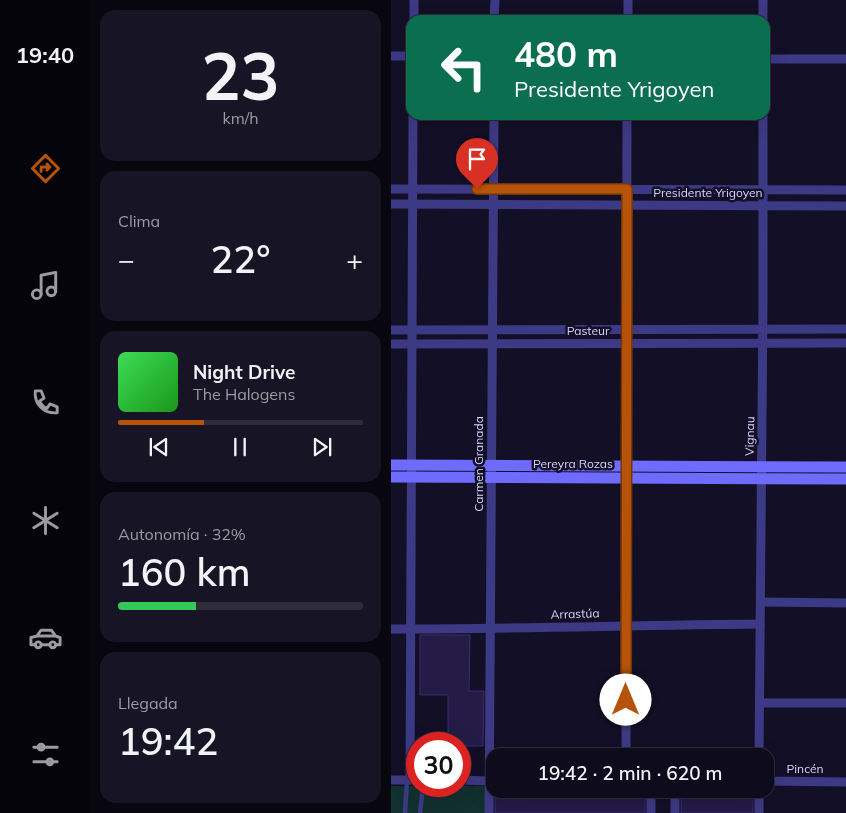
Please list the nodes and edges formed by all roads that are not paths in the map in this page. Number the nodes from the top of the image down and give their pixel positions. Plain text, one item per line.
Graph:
1 (414, 0) edge
2 (495, 0) edge
3 (627, 0) edge
4 (763, 0) edge
5 (413, 15) edge
6 (494, 15) edge
7 (627, 15) edge
8 (763, 15) edge
9 (391, 56) edge
10 (406, 56) edge
11 (770, 59) edge
12 (846, 59) edge
13 (413, 120) edge
14 (494, 120) edge
15 (627, 120) edge
16 (763, 120) edge
17 (391, 189) edge
18 (413, 189) junction
19 (493, 189) junction
20 (627, 189) junction
21 (763, 190) junction
22 (846, 190) edge
23 (391, 204) edge
24 (413, 204) junction
25 (493, 204) junction
26 (627, 205) junction
27 (763, 205) junction
28 (846, 206) edge
29 (763, 329) junction
30 (391, 330) edge
31 (412, 330) junction
32 (493, 330) junction
33 (627, 330) junction
34 (846, 330) edge
35 (763, 342) junction
36 (627, 343) junction
37 (846, 343) edge
38 (391, 344) edge
39 (412, 344) junction
40 (492, 344) junction
41 (391, 465) edge
42 (492, 466) junction
43 (627, 466) junction
44 (762, 466) junction
45 (846, 467) edge
46 (412, 471) junction
47 (391, 477) edge
48 (492, 478) junction
49 (627, 478) junction
50 (762, 479) junction
51 (846, 479) edge
52 (761, 602) junction
53 (846, 604) edge
54 (760, 624) junction
55 (626, 625) junction
56 (491, 628) junction
57 (391, 629) edge
58 (411, 629) junction
59 (760, 703) junction
60 (846, 703) edge
61 (414, 732) edge
62 (493, 748) edge
63 (626, 748) edge
64 (759, 748) edge
65 (391, 780) edge
66 (486, 781) edge
67 (774, 781) edge
68 (406, 782) edge
69 (846, 782) edge
70 (471, 783) edge
71 (411, 797) edge
72 (418, 797) edge
73 (491, 798) edge
74 (651, 798) edge
75 (675, 798) edge
76 (759, 798) edge
77 (405, 813) edge
78 (420, 813) edge
79 (489, 813) edge
80 (651, 813) edge
81 (675, 813) edge
82 (759, 813) edge

1 - 5 street
2 - 6 street
3 - 7 street
4 - 8 street
9 - 10 street
11 - 12 street
13 - 18 street
14 - 19 street, Carmen Granada
15 - 20 street
16 - 21 street, Vignau
17 - 18 street, Presidente Yrigoyen
18 - 19 street, Presidente Yrigoyen
18 - 24 street
19 - 20 street, Presidente Yrigoyen
19 - 25 street, Carmen Granada
20 - 21 street, Presidente Yrigoyen
20 - 26 street
21 - 22 street, Presidente Yrigoyen
21 - 27 street, Vignau
23 - 24 street, Presidente Yrigoyen
24 - 25 street, Presidente Yrigoyen
24 - 31 street
25 - 26 street, Presidente Yrigoyen
25 - 32 street, Carmen Granada
26 - 27 street, Presidente Yrigoyen
26 - 33 street
27 - 28 street, Presidente Yrigoyen
27 - 29 street, Vignau
29 - 33 street, Pasteur
29 - 34 street, Pasteur
29 - 35 street, Vignau
30 - 31 street, Pasteur
31 - 32 street, Pasteur
31 - 39 street
32 - 33 street, Pasteur
32 - 40 street, Carmen Granada
33 - 36 street
35 - 36 street, Pasteur
35 - 37 street, Pasteur
35 - 44 street, Vignau
36 - 40 street, Pasteur
36 - 43 street
38 - 39 street, Pasteur
39 - 40 street, Pasteur
39 - 46 street
40 - 42 street, Carmen Granada
41 - 46 street, Pereyra Rozas
42 - 43 street, Pereyra Rozas
42 - 46 street, Pereyra Rozas
42 - 48 street, Carmen Granada
43 - 44 street, Pereyra Rozas
43 - 49 street
44 - 45 street, Pereyra Rozas
44 - 50 street, Vignau
46 - 47 street, Pereyra Rozas
46 - 48 street, Pereyra Rozas
46 - 58 street
48 - 49 street, Pereyra Rozas
48 - 56 street, Carmen Granada
49 - 50 street, Pereyra Rozas
49 - 55 street
50 - 51 street, Pereyra Rozas
50 - 52 street, Vignau
52 - 53 street
52 - 54 street, Vignau
54 - 55 street, Arrastúa
54 - 59 street, Vignau
55 - 56 street, Arrastúa
55 - 63 street
56 - 58 street, Arrastúa
56 - 62 street, Carmen Granada
57 - 58 street, Arrastúa
58 - 61 street
59 - 60 street
59 - 64 street, Vignau
65 - 68 street
66 - 70 street
67 - 69 street, Pincén
71 - 77 lane
72 - 78 lane
73 - 79 street, Carmen Granada
74 - 80 street
75 - 81 street
76 - 82 street

